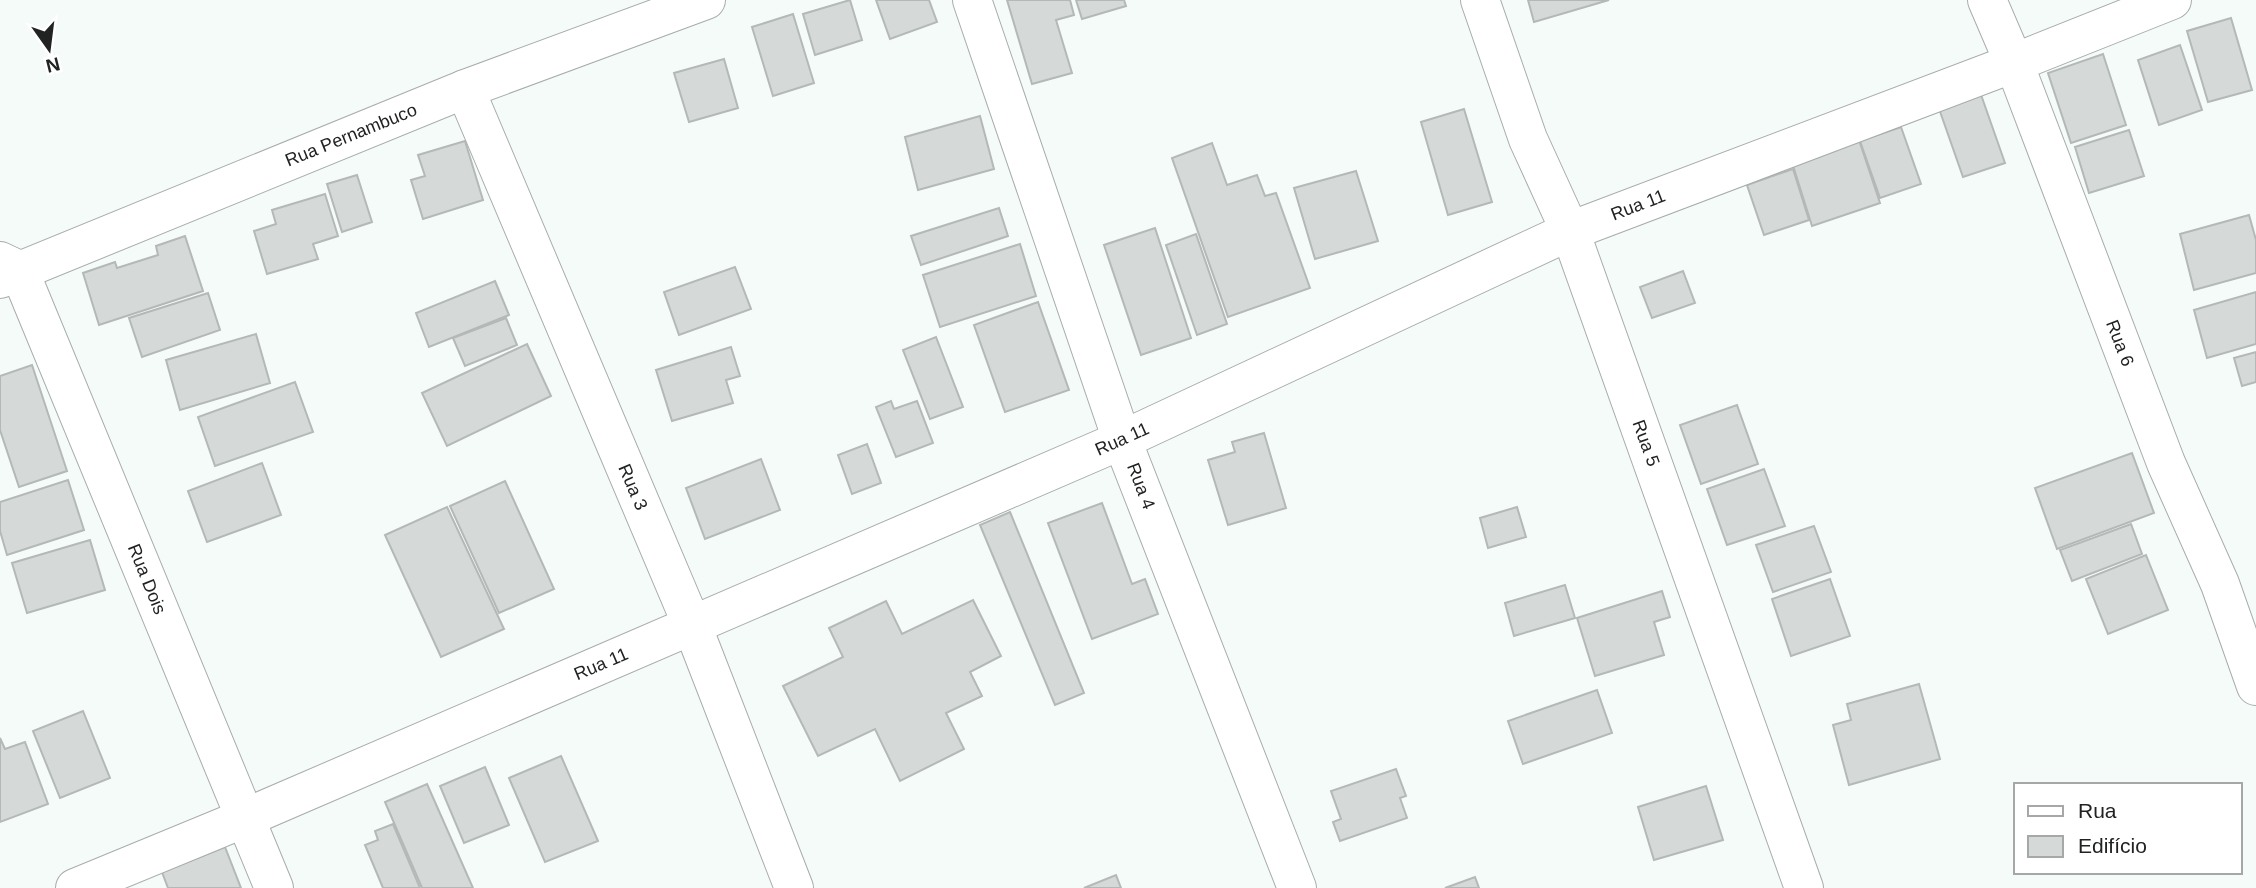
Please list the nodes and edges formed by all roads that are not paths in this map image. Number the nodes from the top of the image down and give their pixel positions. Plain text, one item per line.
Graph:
1 (706, 0) edge
2 (972, 0) edge
3 (1480, 0) edge
4 (1987, 0) edge
5 (2172, 0) edge
6 (2014, 63) junction
7 (465, 89) junction
8 (1570, 231) junction
9 (6, 270) edge
10 (1122, 440) junction
11 (692, 625) junction
12 (2256, 686) edge
13 (245, 818) junction
14 (75, 888) edge
15 (274, 888) edge
16 (794, 888) edge
17 (1297, 888) edge
18 (1804, 888) edge

1 - 7 street, Rua Pernambuco
2 - 10 street, Rua 4
3 - 8 street, Rua 5
4 - 6 street, Rua 6
5 - 6 street, Rua 11
6 - 8 street, Rua 11
6 - 12 street, Rua 6
7 - 9 street, Rua Pernambuco
7 - 11 street, Rua 3
8 - 10 street, Rua 11
8 - 18 street, Rua 5
9 - 13 street, Rua Dois
10 - 11 street, Rua 11
10 - 17 street, Rua 4
11 - 13 street, Rua 11
11 - 16 street, Rua 3
13 - 14 street, Rua 11
13 - 15 street, Rua Dois

